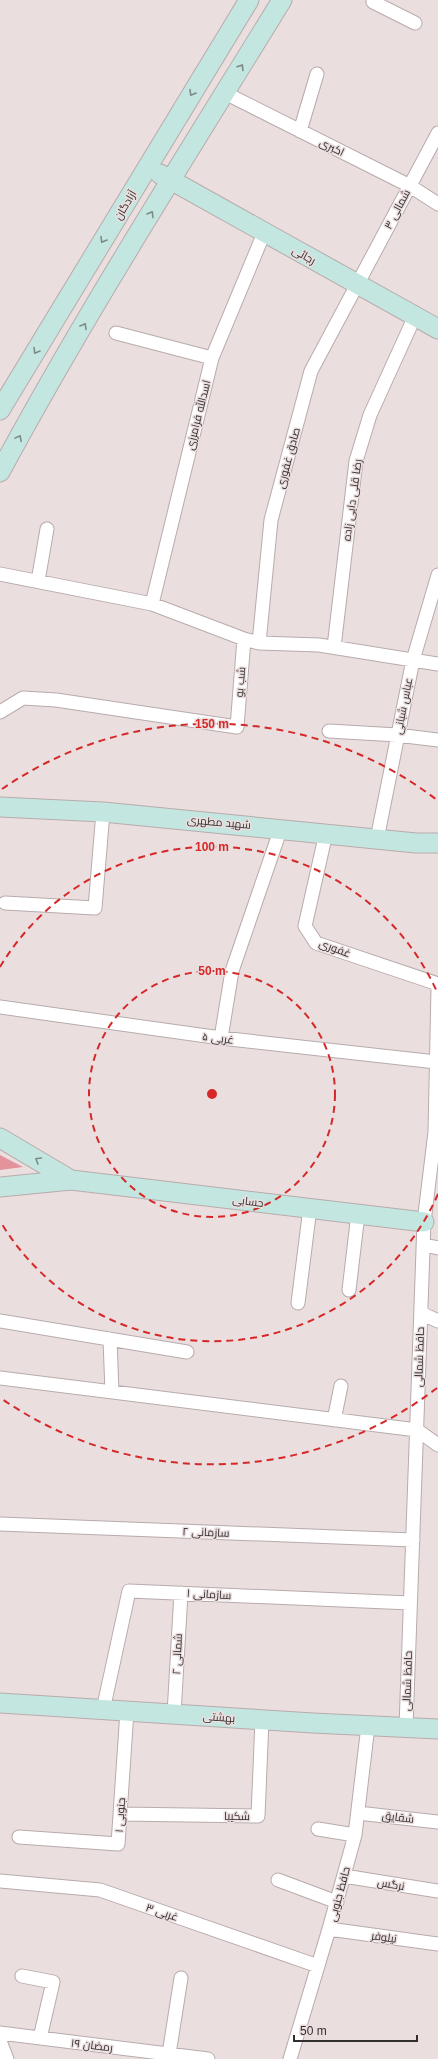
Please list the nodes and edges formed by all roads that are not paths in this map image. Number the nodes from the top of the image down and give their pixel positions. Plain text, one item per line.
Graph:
1 (249, 0) edge
2 (282, 0) edge
3 (374, 0) edge
4 (415, 23) dead end
5 (317, 74) dead end
6 (225, 93) junction
7 (300, 131) junction
8 (438, 133) edge
9 (147, 168) junction
10 (171, 181) junction
11 (410, 186) junction
12 (438, 204) edge
13 (264, 233) junction
14 (357, 284) junction
15 (414, 316) junction
16 (438, 329) edge
17 (116, 333) dead end
18 (212, 358) junction
19 (0, 410) edge
20 (0, 472) edge
21 (47, 529) dead end
22 (0, 574) edge
23 (438, 575) edge
24 (38, 581) junction
25 (152, 604) junction
26 (244, 639) junction
27 (259, 643) junction
28 (334, 647) junction
29 (413, 660) junction
30 (438, 664) edge
31 (0, 712) edge
32 (329, 731) dead end
33 (397, 735) junction
34 (438, 740) edge
35 (0, 807) edge
36 (103, 812) junction
37 (280, 828) junction
38 (326, 833) junction
39 (377, 839) junction
40 (438, 843) edge
41 (5, 902) dead end
42 (438, 984) edge
43 (438, 988) edge
44 (0, 1008) edge
45 (221, 1038) junction
46 (436, 1062) junction
47 (437, 1132) edge
48 (0, 1138) edge
49 (71, 1180) junction
50 (0, 1187) edge
51 (310, 1208) junction
52 (358, 1214) junction
53 (424, 1222) junction
54 (424, 1245) junction
55 (438, 1248) edge
56 (349, 1290) dead end
57 (298, 1303) dead end
58 (421, 1313) junction
59 (0, 1321) edge
60 (438, 1321) edge
61 (110, 1339) junction
62 (187, 1352) dead end
63 (0, 1378) edge
64 (341, 1386) dead end
65 (112, 1392) junction
66 (334, 1420) junction
67 (417, 1430) junction
68 (438, 1445) edge
69 (0, 1524) edge
70 (413, 1540) junction
71 (181, 1593) junction
72 (410, 1603) junction
73 (0, 1703) edge
74 (103, 1710) junction
75 (127, 1711) junction
76 (174, 1714) junction
77 (262, 1720) junction
78 (368, 1726) junction
79 (406, 1727) junction
80 (438, 1729) edge
81 (358, 1813) junction
82 (120, 1814) junction
83 (438, 1822) edge
84 (318, 1829) dead end
85 (355, 1834) junction
86 (19, 1837) dead end
87 (344, 1876) junction
88 (278, 1880) dead end
89 (0, 1881) edge
90 (438, 1891) edge
91 (337, 1902) junction
92 (330, 1929) junction
93 (438, 1944) edge
94 (318, 1966) junction
95 (22, 1976) dead end
96 (181, 1978) dead end
97 (0, 2033) edge
98 (40, 2038) junction
99 (0, 2041) edge
100 (169, 2054) junction
101 (137, 2055) edge
102 (7, 2059) edge
103 (204, 2059) edge
104 (290, 2059) edge

1 -> 9 main road, آزادگان
6 -> 2 main road
3 - 4 street
5 - 7 street
6 - 7 street, اکبری
6 - 10 main road
7 - 11 street, اکبری
8 - 11 street, ۳ شمالی
9 - 10 main road, رجائی
9 -> 19 main road, آزادگان
10 - 13 main road, رجائی
20 -> 10 main road
11 - 12 street, اکبری
11 - 14 street, ۳ شمالی
13 - 14 main road, رجائی
13 - 18 street, اسدالله فرامرزی
14 - 15 main road, رجائی
14 - 27 street, صادق غفوری
15 - 16 main road, رجائی
15 - 28 street, رضا قلی دایی زاده
17 - 18 street
18 - 25 street, اسدالله فرامرزی
21 - 24 street
22 - 24 street
23 - 29 street, عباس شبانی
24 - 25 street
25 - 26 street
26 - 27 street
26 - 31 street, شب بو
27 - 28 street
28 - 29 street
29 - 30 street
29 - 33 street, عباس شبانی
32 - 33 street
33 - 34 street
33 - 39 street, عباس شبانی
35 - 36 main road, شهید مطهری
36 - 37 main road, شهید مطهری
36 - 41 street
37 - 38 main road, شهید مطهری
37 - 45 street
38 - 39 main road, شهید مطهری
38 - 42 street, غفوری
39 - 40 main road, شهید مطهری
43 - 46 street, حافظ شمالی
44 - 45 street, ۵ غربی
45 - 46 street, ۵ غربی
46 - 47 street, حافظ شمالی
47 - 53 street, حافظ شمالی
49 -> 48 main road, حسابی
49 - 50 main road, حسابی
49 - 51 main road, حسابی
51 - 52 main road, حسابی
51 - 57 street
52 - 53 main road, حسابی
52 - 56 street
53 - 54 street, حافظ شمالی
54 - 55 street
54 - 58 street, حافظ شمالی
58 - 60 street
58 - 67 street, حافظ شمالی
59 - 61 street
61 - 62 street
61 - 65 street
63 - 65 street
64 - 66 street
65 - 66 street
66 - 67 street
67 - 68 street
67 - 70 street, حافظ شمالی
69 - 70 street, سازمانی ۲
70 - 72 street, حافظ شمالی
71 - 72 street, سازمانی ۱
71 - 74 street, سازمانی ۱
71 - 76 street, شمالی ۲
72 - 79 street, حافظ شمالی
73 - 74 main road, بهشتی
74 - 75 main road, بهشتی
75 - 76 main road, بهشتی
75 - 82 street, ۱ جنوبی
76 - 77 main road, بهشتی
77 - 78 main road, بهشتی
77 - 82 street, شکیبا
78 - 79 main road, بهشتی
78 - 81 street, حافظ جنوبی
79 - 80 main road, بهشتی
81 - 83 street, شقایق
81 - 85 street, حافظ جنوبی
82 - 86 street, ۱ جنوبی
84 - 85 street
85 - 87 street, حافظ جنوبی
87 - 90 street, نرگس
87 - 91 street, حافظ جنوبی
88 - 91 street
89 - 94 street, ۳ غربی
91 - 92 street, حافظ جنوبی
92 - 93 street, نیلوفر
92 - 94 street, حافظ جنوبی
94 - 104 street, حافظ جنوبی
95 - 98 street
96 - 100 street
97 - 98 street, ۱۹ رمضان
98 - 101 street, ۱۹ رمضان
99 - 102 street
100 - 101 street, ۱۹ رمضان
100 - 103 street, ۱۹ رمضان

